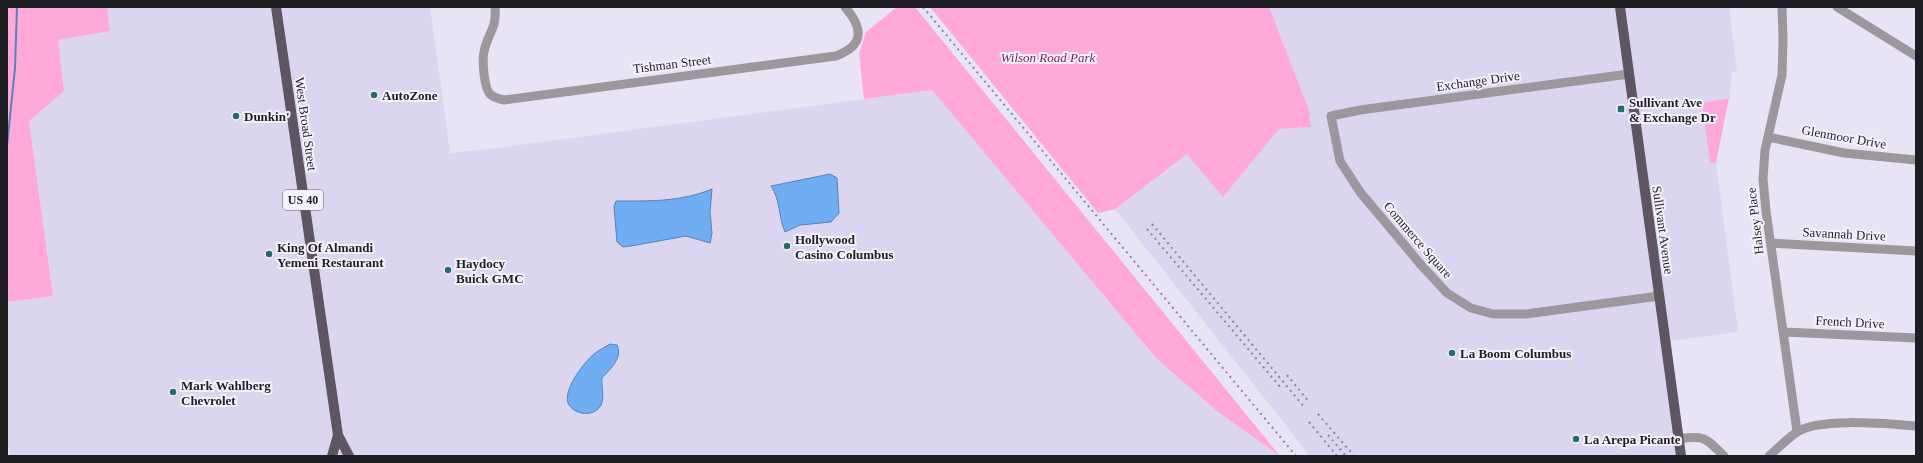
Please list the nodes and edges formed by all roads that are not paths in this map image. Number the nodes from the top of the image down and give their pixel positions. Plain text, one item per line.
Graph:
1 (276, 7) edge
2 (495, 7) edge
3 (845, 7) edge
4 (1620, 7) edge
5 (1782, 7) edge
6 (1843, 8) edge
7 (1916, 56) edge
8 (1629, 74) junction
9 (1331, 116) joint
10 (1768, 137) junction
11 (1916, 160) edge
12 (1771, 243) junction
13 (1916, 251) edge
14 (1659, 296) junction
15 (1784, 332) junction
16 (1916, 338) edge
17 (1916, 426) edge
18 (1797, 431) junction
19 (338, 435) junction
20 (1679, 439) junction
21 (332, 456) edge
22 (349, 456) edge
23 (1681, 456) edge
24 (1724, 456) edge
25 (1768, 456) edge

1 - 19 main road, West Broad Street / US 40
2 - 3 street, Tishman Street
4 - 8 main road, Sullivant Avenue
5 - 10 street, Halsey Place
6 - 7 street
8 - 9 street, Exchange Drive
8 - 14 main road, Sullivant Avenue
9 - 14 street, Commerce Square
10 - 11 street, Glenmoor Drive
10 - 12 street, Halsey Place
12 - 13 street, Savannah Drive
12 - 15 street, Halsey Place
14 - 20 main road, Sullivant Avenue
15 - 16 street, French Drive
15 - 18 street, Halsey Place
17 - 18 street
18 - 25 street
19 - 21 main road, West Broad Street / US 40
19 - 22 main road, West Broad Street / US 40
20 - 23 main road, Sullivant Avenue
20 - 24 street

